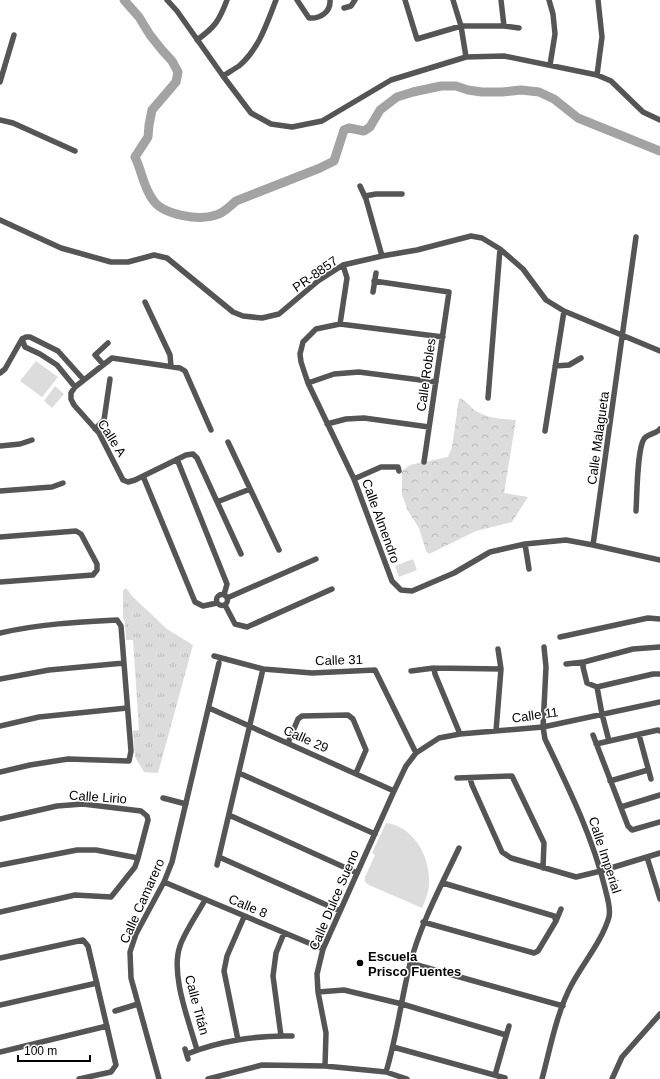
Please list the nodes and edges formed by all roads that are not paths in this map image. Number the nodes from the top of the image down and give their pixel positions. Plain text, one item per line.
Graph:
1 (227, 0) edge
2 (276, 0) edge
3 (297, 0) edge
4 (330, 0) edge
5 (355, 0) edge
6 (405, 0) edge
7 (453, 0) edge
8 (501, 0) edge
9 (548, 0) edge
10 (598, 0) edge
11 (170, 1) edge
12 (344, 8) dead end
13 (461, 26) junction
14 (504, 26) junction
15 (519, 28) dead end
16 (14, 35) dead end
17 (197, 40) junction
18 (466, 57) junction
19 (550, 65) junction
20 (597, 75) junction
21 (223, 76) junction
22 (0, 82) edge
23 (0, 120) edge
24 (660, 120) edge
25 (75, 151) dead end
26 (360, 186) dead end
27 (402, 194) dead end
28 (365, 196) junction
29 (0, 220) edge
30 (636, 237) dead end
31 (500, 249) junction
32 (382, 256) junction
33 (343, 265) junction
34 (376, 273) dead end
35 (374, 281) junction
36 (373, 292) dead end
37 (145, 302) dead end
38 (564, 311) junction
39 (340, 324) junction
40 (623, 335) junction
41 (443, 337) junction
42 (22, 339) junction
43 (108, 343) dead end
44 (660, 350) edge
45 (40, 354) junction
46 (47, 355) dead end
47 (581, 358) dead end
48 (53, 359) dead end
49 (103, 364) junction
50 (56, 365) junction
51 (171, 366) junction
52 (555, 366) junction
53 (0, 373) edge
54 (110, 379) dead end
55 (84, 380) junction
56 (436, 382) junction
57 (308, 383) junction
58 (75, 387) junction
59 (488, 398) dead end
60 (327, 424) junction
61 (429, 427) junction
62 (95, 429) junction
63 (660, 429) edge
64 (211, 430) dead end
65 (545, 431) dead end
66 (32, 440) dead end
67 (228, 442) dead end
68 (0, 446) edge
69 (178, 459) junction
70 (424, 462) dead end
71 (400, 471) dead end
72 (143, 476) junction
73 (354, 479) junction
74 (63, 483) dead end
75 (250, 489) junction
76 (0, 491) edge
77 (217, 502) junction
78 (636, 511) dead end
79 (0, 537) edge
80 (525, 544) junction
81 (594, 545) junction
82 (279, 550) dead end
83 (241, 554) dead end
84 (316, 559) dead end
85 (660, 560) edge
86 (529, 569) dead end
87 (0, 582) edge
88 (332, 589) dead end
89 (226, 596) junction
90 (217, 603) junction
91 (225, 606) junction
92 (660, 619) edge
93 (0, 633) edge
94 (560, 637) dead end
95 (544, 647) dead end
96 (660, 647) edge
97 (498, 649) dead end
98 (214, 656) dead end
99 (584, 662) junction
100 (124, 663) junction
101 (220, 663) dead end
102 (566, 664) dead end
103 (434, 668) junction
104 (263, 669) junction
105 (501, 669) junction
106 (411, 671) dead end
107 (660, 674) edge
108 (0, 679) edge
109 (597, 687) junction
110 (660, 702) edge
111 (127, 708) junction
112 (208, 708) junction
113 (602, 714) junction
114 (0, 726) edge
115 (250, 726) junction
116 (543, 727) junction
117 (496, 731) junction
118 (660, 731) edge
119 (460, 734) junction
120 (593, 735) dead end
121 (639, 735) junction
122 (609, 741) junction
123 (288, 743) junction
124 (596, 744) junction
125 (416, 753) junction
126 (648, 770) junction
127 (0, 772) edge
128 (239, 773) junction
129 (356, 773) junction
130 (457, 778) dead end
131 (470, 778) junction
132 (651, 779) dead end
133 (610, 781) junction
134 (394, 791) junction
135 (660, 795) edge
136 (163, 798) dead end
137 (186, 804) junction
138 (621, 806) junction
139 (229, 816) junction
140 (0, 819) edge
141 (660, 822) edge
142 (375, 834) junction
143 (459, 848) dead end
144 (660, 853) edge
145 (219, 857) junction
146 (647, 857) junction
147 (138, 858) junction
148 (0, 865) edge
149 (217, 865) dead end
150 (543, 868) junction
151 (601, 871) junction
152 (357, 873) junction
153 (164, 882) junction
154 (443, 883) junction
155 (660, 899) edge
156 (205, 900) junction
157 (561, 909) dead end
158 (340, 911) junction
159 (0, 912) edge
160 (244, 917) junction
161 (556, 921) junction
162 (423, 922) junction
163 (284, 933) junction
164 (323, 949) junction
165 (0, 958) edge
166 (410, 963) junction
167 (97, 983) junction
168 (318, 992) junction
169 (138, 1004) junction
170 (402, 1004) junction
171 (0, 1005) edge
172 (563, 1006) junction
173 (115, 1011) dead end
174 (660, 1014) edge
175 (107, 1026) junction
176 (509, 1026) dead end
177 (506, 1035) junction
178 (281, 1036) junction
179 (292, 1036) dead end
180 (238, 1040) junction
181 (393, 1047) junction
182 (197, 1050) junction
183 (0, 1052) edge
184 (187, 1054) dead end
185 (324, 1066) junction
186 (386, 1072) junction
187 (495, 1075) junction
188 (505, 1078) edge
189 (80, 1079) edge
190 (158, 1079) edge
191 (208, 1079) edge
192 (407, 1079) edge
193 (542, 1079) edge
194 (612, 1079) edge

1 - 17 street
2 - 21 street
3 - 4 street
5 - 12 street
6 - 13 street
7 - 13 street
8 - 14 street
9 - 19 street
10 - 20 street
11 - 17 street
13 - 14 street
13 - 18 street
14 - 15 street
16 - 22 street
17 - 21 street
18 - 19 street
18 - 21 street
19 - 20 street
20 - 24 street
23 - 25 street
26 - 28 street
27 - 28 street
28 - 32 street
29 - 33 street, PR-8857
30 - 40 street, Calle Malagueta
31 - 32 street, PR-8857
31 - 38 street, PR-8857
31 - 59 street
32 - 33 street, PR-8857
33 - 39 street
34 - 35 street
35 - 36 street
35 - 41 street, Calle Robles
37 - 51 street
38 - 40 street, PR-8857
38 - 52 street
39 - 41 street, Calle Almendro
39 - 57 street, Calle Almendro
40 - 44 street, PR-8857
40 - 81 street, Calle Malagueta
41 - 56 street, Calle Robles
42 - 45 street
42 - 53 street
42 - 55 street
43 - 49 street
45 - 46 street
45 - 50 street
47 - 52 street
48 - 50 street
49 - 51 street
49 - 55 street
50 - 58 street
51 - 64 street
52 - 65 street
54 - 62 street
55 - 58 street
56 - 57 street
56 - 61 street, Calle Robles
57 - 60 street, Calle Almendro
58 - 62 street, Calle A
60 - 61 street
60 - 73 street, Calle Almendro
61 - 70 street, Calle Robles
62 - 72 street, Calle A
63 - 78 street
66 - 68 street
67 - 75 street
69 - 72 street, Calle A
69 - 77 street, Calle A
69 - 89 street
71 - 73 street
72 - 90 street
73 - 80 street, Calle Almendro
74 - 76 street
75 - 77 street
75 - 82 street
77 - 83 street, Calle A
79 - 87 street
80 - 81 street, Calle Almendro
80 - 86 street
81 - 85 street, Calle Almendro
84 - 89 street
88 - 91 street
89 - 90 street
89 - 91 street
90 - 91 street
92 - 94 street
93 - 100 street
95 - 116 street, Calle Imperial
96 - 99 street
97 - 105 street
98 - 104 street, Calle 31
99 - 102 street
99 - 109 street
100 - 108 street
100 - 111 street
101 - 112 street, Calle Camarero
103 - 105 street
103 - 106 street
103 - 119 street
104 - 115 street
104 - 125 street, Calle 31
105 - 117 street
107 - 109 street
109 - 113 street
110 - 113 street, Calle 11
111 - 114 street
111 - 127 street
112 - 115 street, Calle 29
112 - 137 street, Calle Camarero
113 - 116 street, Calle 11
113 - 122 street
115 - 123 street, Calle 29
115 - 128 street
116 - 117 street, Calle 11
116 - 151 street, Calle Imperial
117 - 119 street, Calle 11
118 - 121 street
119 - 125 street, Calle 11
120 - 124 street
121 - 122 street
121 - 126 street
122 - 124 street
123 - 129 street, Calle 29
123 - 129 street
124 - 133 street
125 - 134 street, Calle Dulce Sueno
126 - 132 street
126 - 133 street
128 - 139 street
128 - 142 street
129 - 134 street, Calle 29
130 - 131 street
131 - 150 street
131 - 150 street
133 - 138 street
134 - 142 street, Calle Dulce Sueno
135 - 138 street
136 - 137 street
137 - 153 street, Calle Camarero
138 - 141 street
139 - 145 street
139 - 152 street
140 - 147 street, Calle Lirio
142 - 152 street, Calle Dulce Sueno
143 - 154 street
144 - 146 street
145 - 149 street
145 - 158 street
146 - 151 street
146 - 155 street
147 - 148 street
147 - 159 street
150 - 151 street
151 - 172 street, Calle Imperial
152 - 158 street, Calle Dulce Sueno
153 - 156 street, Calle 8
153 - 169 street, Calle Camarero
154 - 161 street
154 - 162 street
156 - 160 street, Calle 8
156 - 182 street, Calle Titán
157 - 161 street
158 - 164 street, Calle Dulce Sueno
160 - 163 street, Calle 8
160 - 180 street
161 - 162 street
162 - 166 street
163 - 164 street, Calle 8
163 - 178 street
164 - 168 street, Calle Dulce Sueno
165 - 167 street
166 - 170 street
166 - 172 street
167 - 171 street
167 - 175 street
168 - 170 street
168 - 185 street, Calle Dulce Sueno
169 - 173 street
169 - 190 street, Calle Camarero
170 - 177 street
170 - 181 street
172 - 193 street, Calle Imperial
174 - 194 street
175 - 183 street
175 - 189 street
176 - 177 street
177 - 187 street
178 - 179 street
178 - 180 street
180 - 182 street
181 - 186 street
181 - 187 street
182 - 184 street
185 - 186 street
185 - 191 street
186 - 192 street
187 - 188 street

